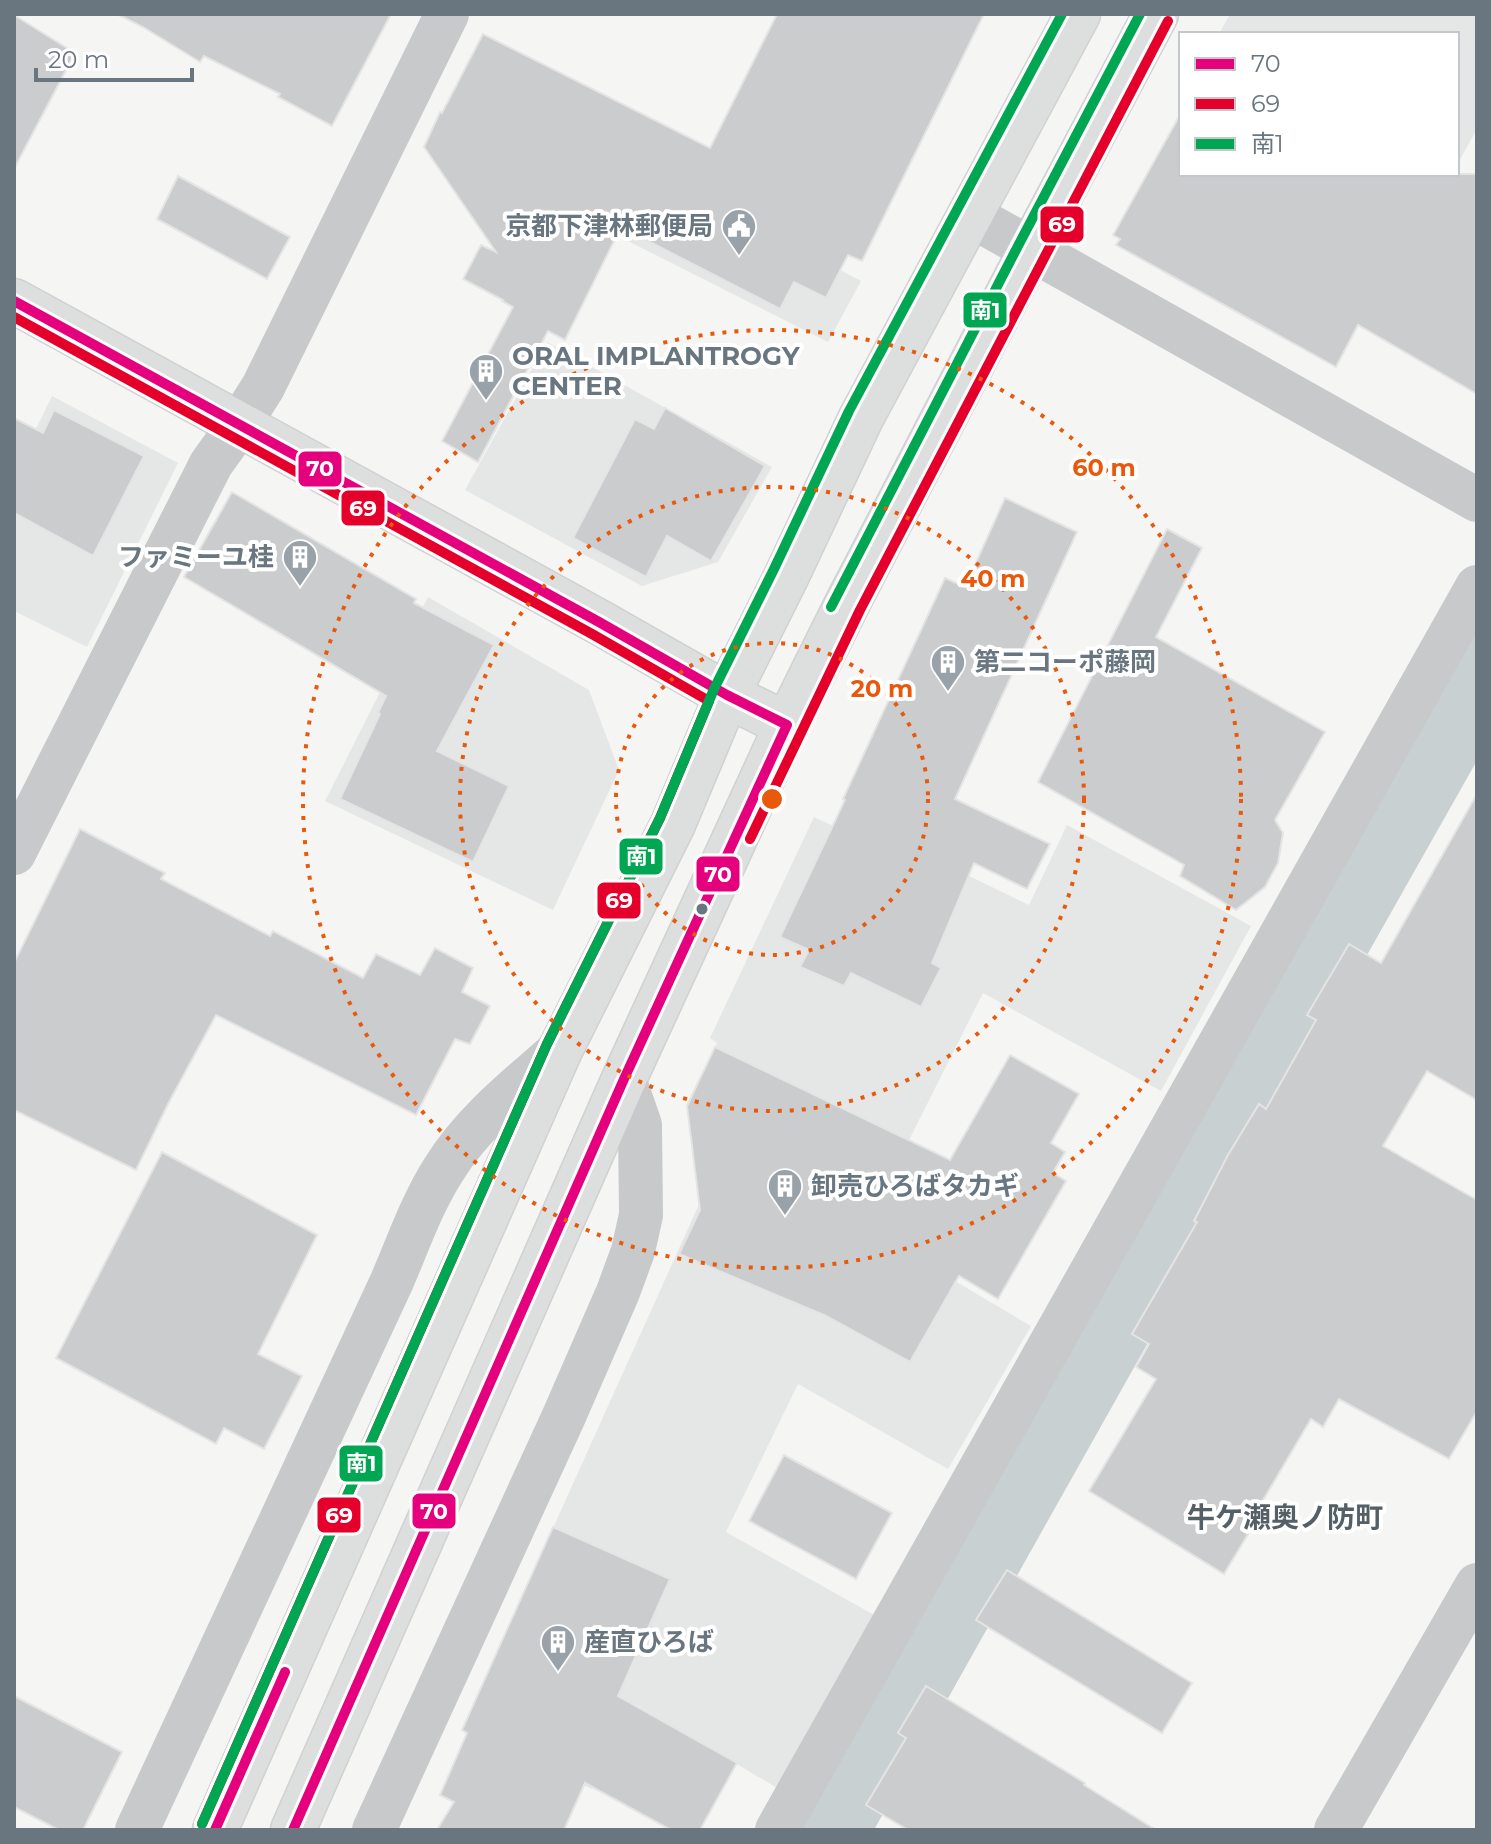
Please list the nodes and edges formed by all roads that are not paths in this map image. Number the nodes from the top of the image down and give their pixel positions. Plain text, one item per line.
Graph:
1 (447, 14) edge
2 (1078, 14) edge
3 (1156, 14) edge
4 (970, 215) junction
5 (1031, 250) junction
6 (14, 301) edge
7 (239, 425) junction
8 (1477, 500) edge
9 (1477, 587) edge
10 (727, 695) junction
11 (787, 725) junction
12 (14, 853) edge
13 (560, 1050) junction
14 (624, 1079) junction
15 (1477, 1585) edge
16 (137, 1830) edge
17 (215, 1830) edge
18 (293, 1830) edge
19 (374, 1830) edge
20 (777, 1830) edge
21 (1336, 1830) edge

1 - 7 street
2 - 4 street
3 - 5 street
4 - 5 street
4 - 10 street
5 - 8 street
5 - 11 street
6 - 7 street
7 - 10 street
7 - 12 street
9 - 20 street
10 - 11 street
10 - 13 street
11 - 14 street
13 - 16 street
13 - 17 street
14 - 18 street
14 - 19 street
15 - 21 street

